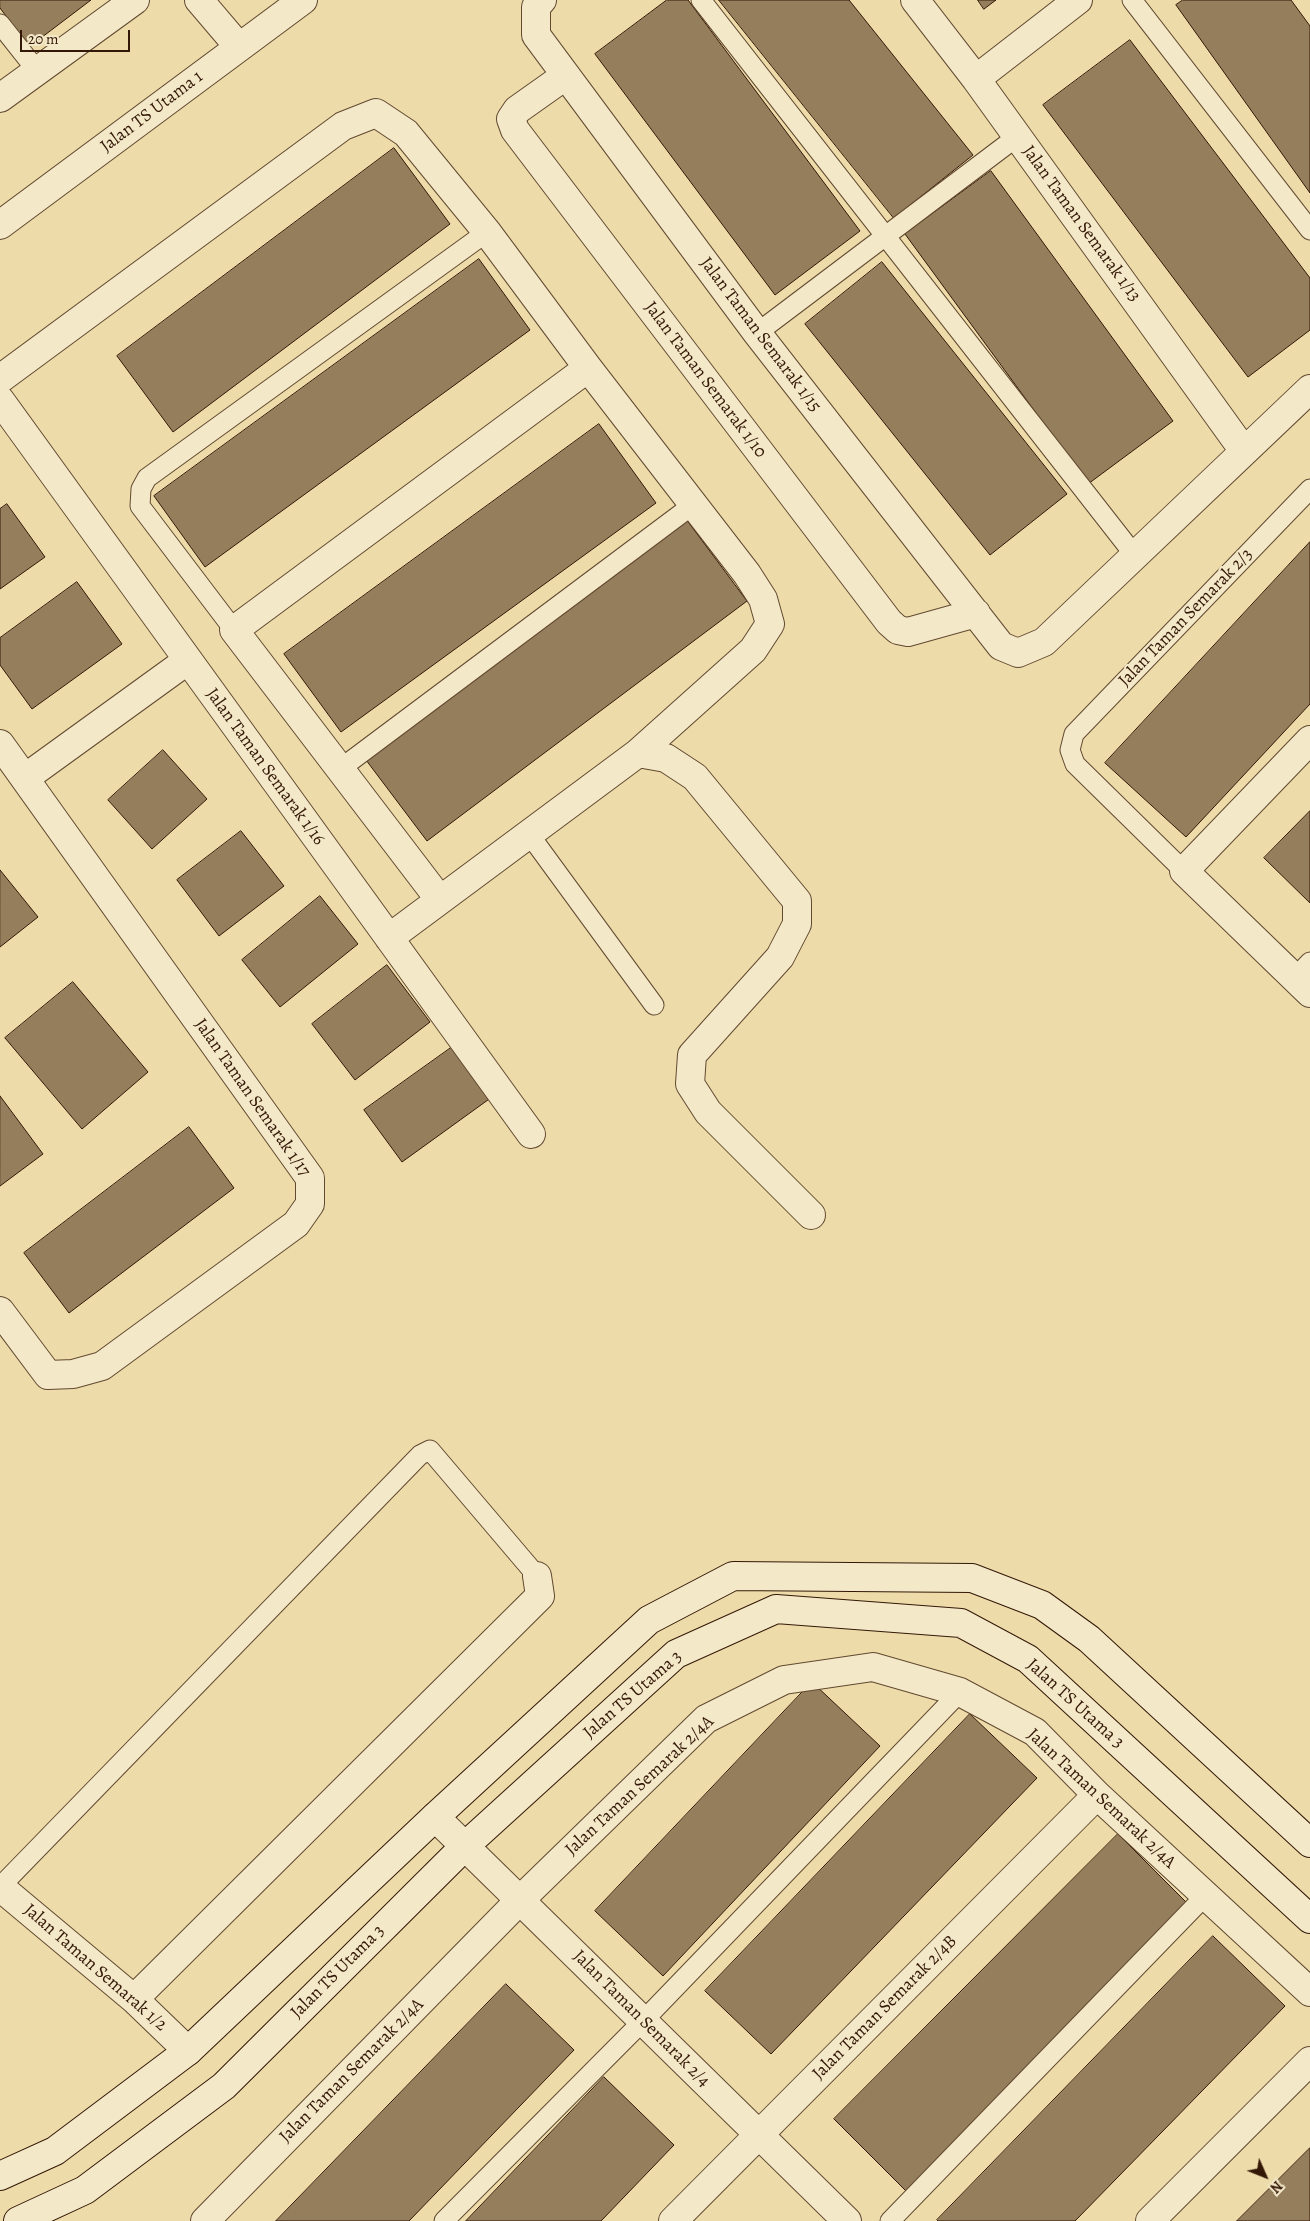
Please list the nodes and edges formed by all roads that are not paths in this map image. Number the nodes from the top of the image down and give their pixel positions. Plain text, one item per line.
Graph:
1 (135, 0) edge
2 (198, 0) edge
3 (304, 0) edge
4 (542, 0) edge
5 (701, 0) edge
6 (915, 0) edge
7 (1078, 0) edge
8 (1132, 0) edge
9 (0, 24) edge
10 (239, 47) junction
11 (38, 72) junction
12 (566, 76) junction
13 (976, 79) junction
14 (0, 98) edge
15 (1018, 136) junction
16 (0, 225) edge
17 (1310, 230) edge
18 (487, 232) junction
19 (885, 236) junction
20 (757, 333) junction
21 (588, 368) junction
22 (0, 380) edge
23 (1310, 389) edge
24 (0, 400) edge
25 (1244, 451) junction
26 (1310, 490) edge
27 (694, 504) junction
28 (1136, 557) junction
29 (976, 613) junction
30 (234, 630) junction
31 (188, 660) junction
32 (1310, 740) edge
33 (0, 744) edge
34 (638, 753) junction
35 (340, 769) junction
36 (25, 778) junction
37 (529, 834) junction
38 (1184, 871) junction
39 (440, 900) junction
40 (389, 938) junction
41 (1305, 977) edge
42 (654, 1006) dead end
43 (531, 1134) dead end
44 (811, 1215) dead end
45 (0, 1311) edge
46 (537, 1576) joint
47 (960, 1692) junction
48 (1097, 1795) junction
49 (436, 1818) junction
50 (1310, 1843) edge
51 (465, 1846) junction
52 (0, 1887) edge
53 (1205, 1896) junction
54 (520, 1900) junction
55 (1310, 1919) edge
56 (1310, 1992) edge
57 (134, 1999) junction
58 (643, 2021) junction
59 (188, 2051) junction
60 (1310, 2061) edge
61 (759, 2135) junction
62 (0, 2176) edge
63 (18, 2221) edge
64 (205, 2221) edge
65 (444, 2221) edge
66 (673, 2221) edge
67 (847, 2221) edge
68 (890, 2221) edge
69 (1150, 2221) edge

1 - 11 street
2 - 10 street
3 - 10 street, Jalan TS Utama 1
4 - 12 street, Jalan Taman Semarak 1/15
5 - 19 lane
6 - 13 street, Jalan Taman Semarak 1/13
7 - 13 street
8 - 17 lane
9 - 11 lane
10 - 16 street, Jalan TS Utama 1
11 - 14 street
12 - 20 street, Jalan Taman Semarak 1/15
12 - 29 street, Jalan Taman Semarak 1/10
13 - 15 street, Jalan Taman Semarak 1/13
15 - 19 lane
15 - 25 street, Jalan Taman Semarak 1/13
18 - 21 street
18 - 22 street
18 - 30 lane
19 - 20 lane
19 - 28 lane
20 - 29 street, Jalan Taman Semarak 1/15
21 - 27 street
21 - 30 street
23 - 25 street
24 - 31 street, Jalan Taman Semarak 1/16
25 - 28 street
26 - 38 lane, Jalan Taman Semarak 2/3
27 - 34 street
27 - 35 lane
28 - 29 street, Jalan Taman Semarak 1/15
30 - 35 street
31 - 36 street
31 - 40 street, Jalan Taman Semarak 1/16
32 - 38 street
33 - 36 street, Jalan Taman Semarak 1/17
34 - 37 street
34 - 44 street
35 - 39 street
36 - 45 street, Jalan Taman Semarak 1/17
37 - 39 street
37 - 42 lane
38 - 41 street
39 - 40 street
40 - 43 street, Jalan Taman Semarak 1/16
46 - 52 lane
46 - 57 street
47 - 48 street, Jalan Taman Semarak 2/4A
47 - 54 street, Jalan Taman Semarak 2/4A
47 - 58 lane
48 - 53 street, Jalan Taman Semarak 2/4A
48 - 61 street, Jalan Taman Semarak 2/4B
49 - 50 street
49 - 51 street, Jalan Taman Semarak 2/4
49 - 59 street
51 - 54 street, Jalan Taman Semarak 2/4
51 - 55 street, Jalan TS Utama 3
51 - 63 street, Jalan TS Utama 3
52 - 57 street, Jalan Taman Semarak 1/2
53 - 56 street, Jalan Taman Semarak 2/4A
53 - 68 lane
54 - 58 street, Jalan Taman Semarak 2/4
54 - 64 street, Jalan Taman Semarak 2/4A
57 - 59 street, Jalan Taman Semarak 1/2
58 - 61 street, Jalan Taman Semarak 2/4
58 - 65 lane
59 - 62 street
60 - 69 street
61 - 66 street, Jalan Taman Semarak 2/4B
61 - 67 street, Jalan Taman Semarak 2/4

